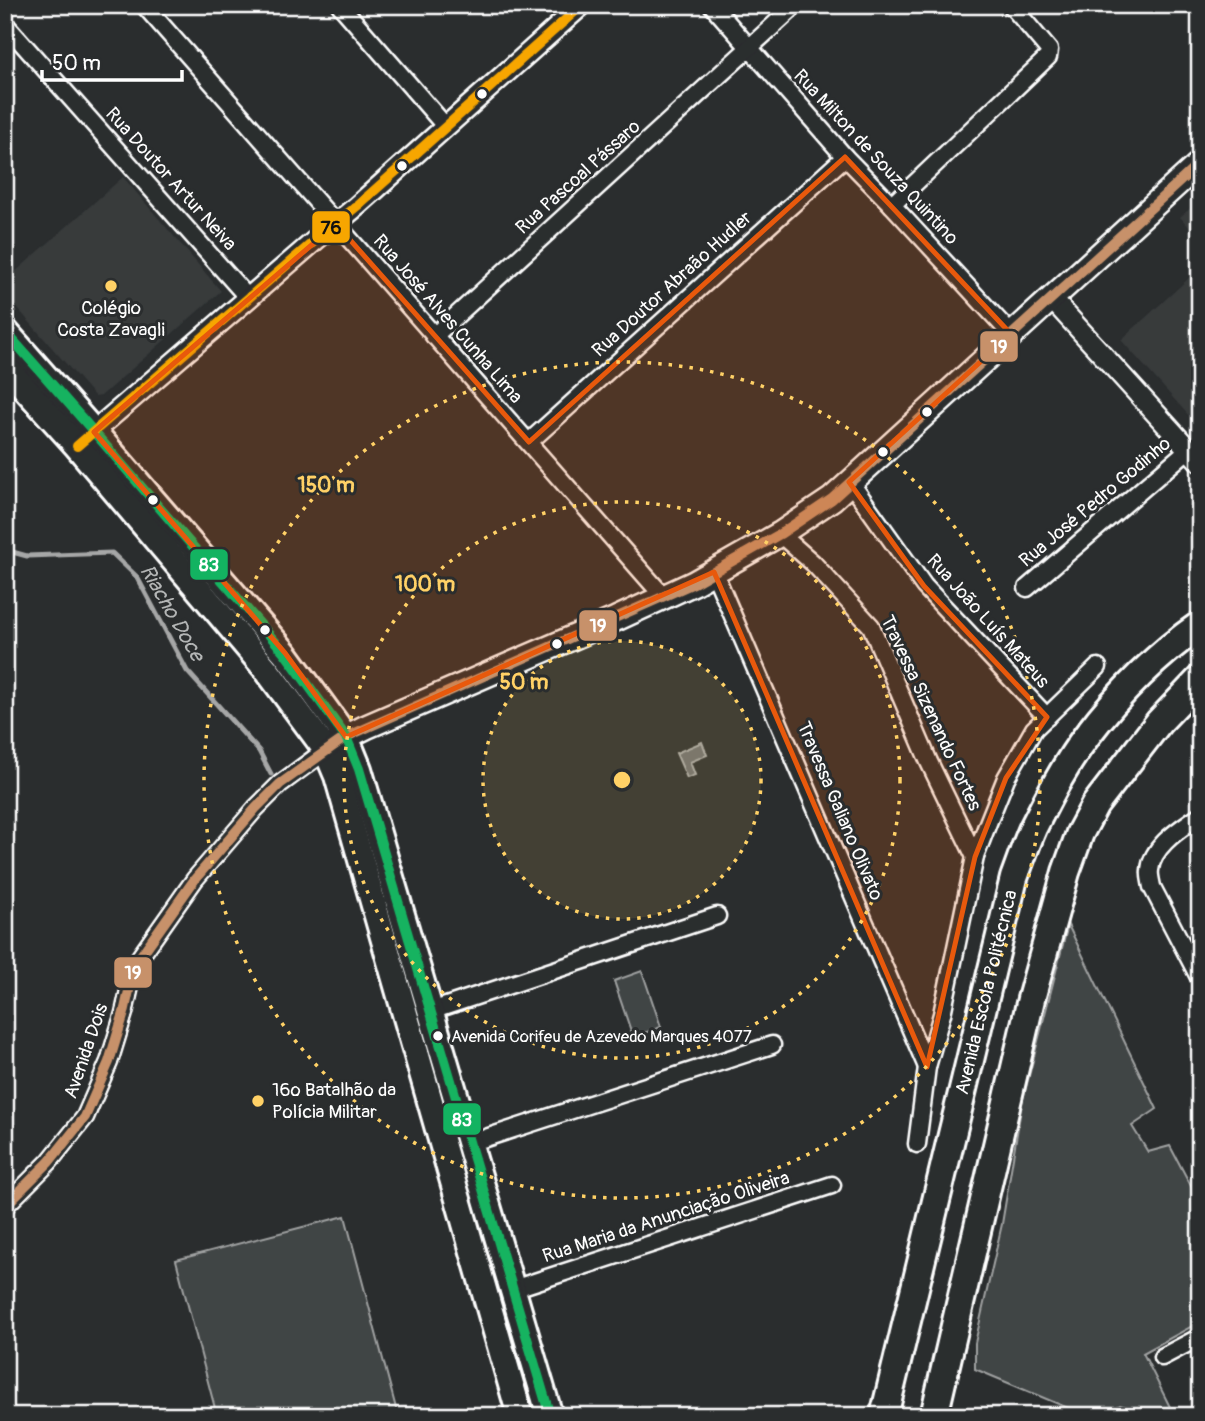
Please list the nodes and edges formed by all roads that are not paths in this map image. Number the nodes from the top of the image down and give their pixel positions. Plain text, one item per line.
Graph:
1 (144, 5) edge
2 (340, 5) edge
3 (712, 5) edge
4 (796, 5) edge
5 (1011, 5) edge
6 (579, 6) edge
7 (5, 24) edge
8 (749, 48) junction
9 (446, 127) junction
10 (845, 157) junction
11 (1200, 163) edge
12 (891, 205) junction
13 (336, 224) junction
14 (1051, 298) junction
15 (249, 299) junction
16 (5, 331) edge
17 (1011, 334) junction
18 (434, 336) junction
19 (5, 366) edge
20 (85, 439) junction
21 (528, 442) junction
22 (1194, 455) edge
23 (850, 482) junction
24 (780, 534) junction
25 (714, 572) junction
26 (1027, 588) dead end
27 (664, 597) junction
28 (1200, 625) edge
29 (1098, 667) dead end
30 (1199, 680) edge
31 (1047, 717) junction
32 (336, 744) junction
33 (1200, 815) edge
34 (975, 857) junction
35 (717, 916) dead end
36 (1200, 979) edge
37 (431, 1011) junction
38 (772, 1045) dead end
39 (927, 1068) junction
40 (470, 1143) junction
41 (917, 1144) dead end
42 (832, 1185) dead end
43 (5, 1206) edge
44 (513, 1289) junction
45 (1200, 1337) edge
46 (1162, 1357) dead end
47 (520, 1416) edge
48 (550, 1416) edge
49 (884, 1416) edge
50 (934, 1416) edge

1 - 13 street, Rua José Alves Cunha Lima
2 - 9 street
3 - 8 street, Rua Milton de Souza Quintino
4 - 8 street, Rua Pascoal Pássaro
5 - 12 street
6 - 9 street
7 - 15 street, Rua Doutor Artur Neiva
8 - 10 street, Rua Milton de Souza Quintino
8 - 18 street, Rua Pascoal Pássaro
9 - 13 street
10 - 12 street, Rua Milton de Souza Quintino
10 - 21 street, Rua Doutor Abraão Hudler
11 - 14 main road
12 - 17 street, Rua Milton de Souza Quintino
13 - 15 street
13 - 18 street, Rua José Alves Cunha Lima
14 - 17 main road
14 - 22 street
15 - 20 street
16 - 20 main road
17 - 23 main road
18 - 21 street, Rua José Alves Cunha Lima
19 - 20 main road
20 - 32 main road
21 - 27 street, Rua José Alves Cunha Lima
22 - 26 street, Rua José Pedro Godinho
23 - 24 main road
23 - 31 street, Rua João Luís Mateus
24 - 25 main road
24 - 34 street, Travessa Sizenando Fortes
25 - 27 main road
25 - 39 street, Travessa Galiano Olivato
27 - 32 main road
28 - 49 highway, Avenida Escola Politécnica
29 - 31 street
30 - 50 highway
31 - 34 street
32 - 37 main road
32 - 43 street, Avenida Dois
32 - 47 main road
33 - 36 street
34 - 39 street
35 - 37 street
37 - 40 main road
38 - 40 street
39 - 41 street
40 - 44 main road
42 - 44 street, Rua Maria da Anunciação Oliveira
44 - 48 main road
45 - 46 street

